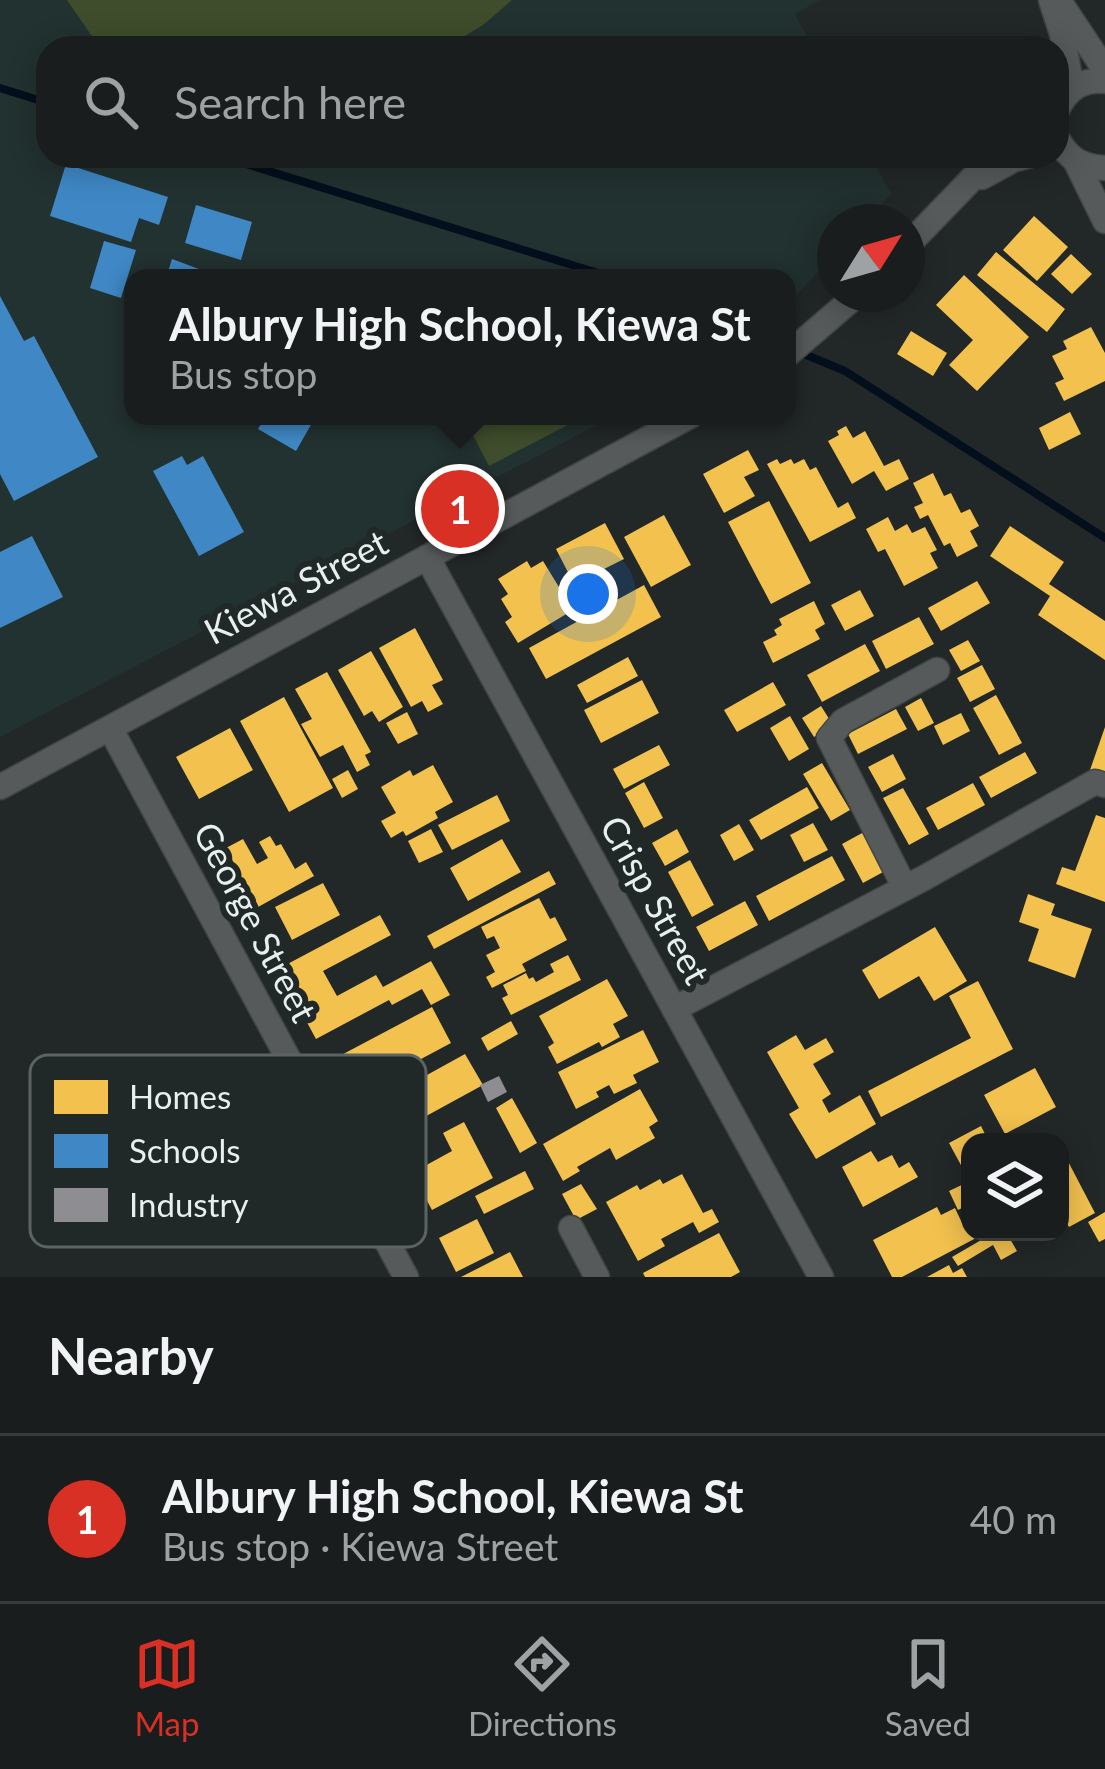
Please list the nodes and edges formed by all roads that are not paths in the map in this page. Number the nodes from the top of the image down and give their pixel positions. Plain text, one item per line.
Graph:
1 (1055, 0) edge
2 (1062, 36) edge
3 (1105, 70) edge
4 (1105, 81) edge
5 (1069, 95) edge
6 (1069, 155) edge
7 (1069, 160) edge
8 (983, 168) edge
9 (998, 168) edge
10 (1105, 168) edge
11 (969, 184) junction
12 (1105, 220) edge
13 (925, 228) edge
14 (838, 312) edge
15 (796, 348) edge
16 (673, 425) edge
17 (427, 557) junction
18 (938, 670) dead end
19 (110, 728) junction
20 (1105, 785) edge
21 (0, 787) edge
22 (915, 883) junction
23 (674, 1009) junction
24 (286, 1055) edge
25 (571, 1228) dead end
26 (390, 1247) edge
27 (406, 1277) edge
28 (596, 1277) edge
29 (820, 1277) edge

1 - 2 street
1 - 3 street
4 - 5 street
6 - 10 street
7 - 12 street
8 - 11 street
9 - 11 street
11 - 13 street
14 - 15 street
16 - 17 street, Kiewa Street
17 - 19 street, Kiewa Street
17 - 23 street, Crisp Street
18 - 22 street
19 - 21 street, Kiewa Street
19 - 24 street, George Street
20 - 22 street
22 - 23 street
23 - 29 street, Crisp Street
25 - 28 street
26 - 27 street, George Street

